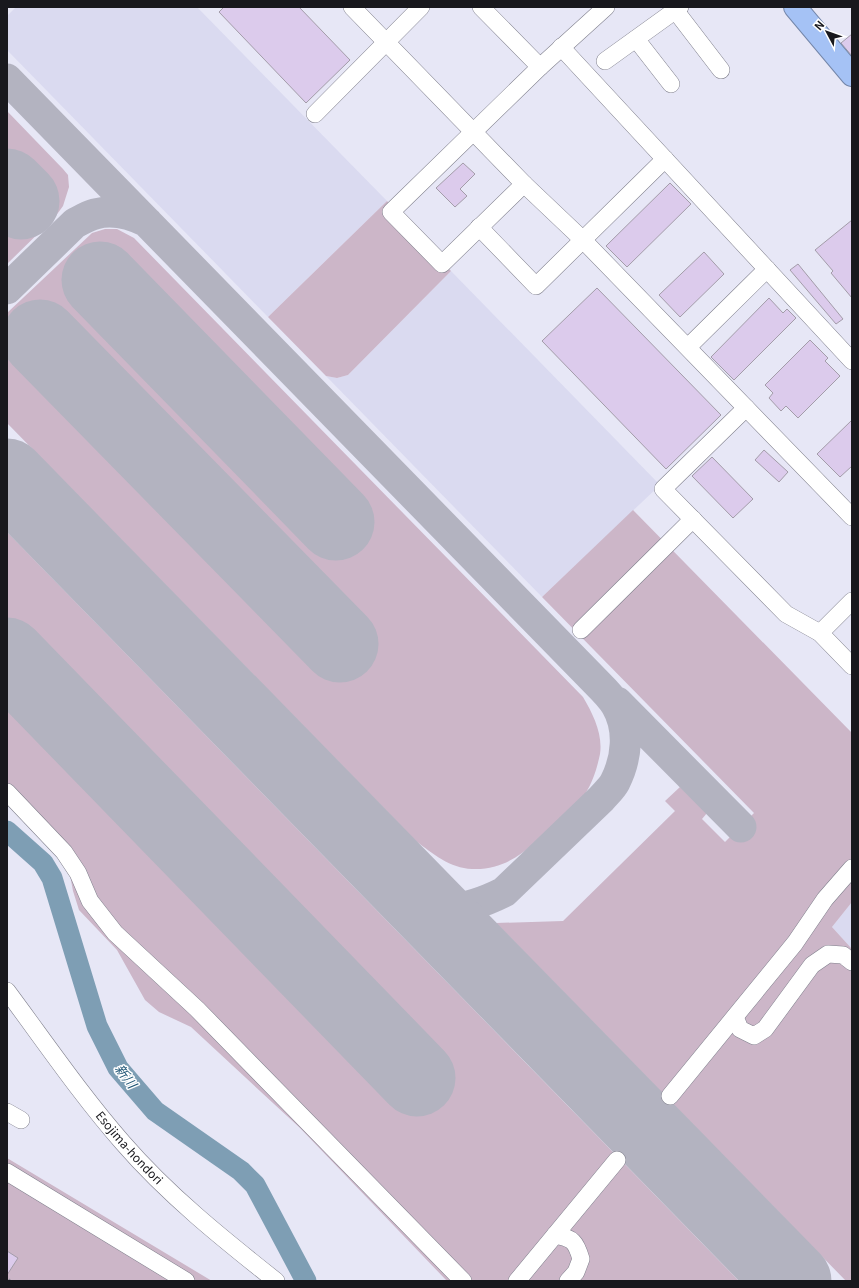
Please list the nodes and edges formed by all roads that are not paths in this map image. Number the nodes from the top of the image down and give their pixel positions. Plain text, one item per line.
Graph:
1 (352, 7) edge
2 (421, 7) edge
3 (481, 7) edge
4 (606, 7) edge
5 (678, 9) edge
6 (802, 9) edge
7 (636, 39) junction
8 (386, 42) junction
9 (561, 46) junction
10 (605, 61) dead end
11 (540, 66) junction
12 (721, 70) dead end
13 (852, 75) edge
14 (671, 84) dead end
15 (315, 114) dead end
16 (473, 131) junction
17 (665, 159) junction
18 (524, 184) junction
19 (479, 227) junction
20 (582, 239) junction
21 (767, 269) junction
22 (688, 347) junction
23 (852, 361) edge
24 (746, 408) junction
25 (852, 517) edge
26 (693, 519) junction
27 (852, 601) edge
28 (580, 630) dead end
29 (820, 633) junction
30 (852, 666) edge
31 (7, 792) edge
32 (852, 868) edge
33 (852, 962) edge
34 (8, 996) edge
35 (735, 1017) junction
36 (670, 1096) dead end
37 (617, 1160) dead end
38 (7, 1172) edge
39 (555, 1235) junction
40 (186, 1281) edge
41 (276, 1281) edge
42 (463, 1281) edge
43 (517, 1281) edge
44 (568, 1281) edge

1 - 8 street
2 - 8 street
3 - 11 street
4 - 9 street
5 - 7 street
5 - 12 street
6 - 13 highway
7 - 10 street
7 - 14 street
8 - 15 street
8 - 16 street
9 - 11 street
9 - 17 street
11 - 16 street
16 - 18 street
16 - 19 street
17 - 20 street
17 - 21 street
18 - 19 street
18 - 20 street
19 - 20 street
20 - 22 street
21 - 22 street
21 - 23 street
22 - 24 street
24 - 25 street
24 - 26 street
26 - 28 street
26 - 29 street
27 - 29 street
29 - 30 street
31 - 42 street
32 - 35 street
33 - 35 street
34 - 41 street, Esojima-hondori
35 - 36 street
37 - 39 street
38 - 40 street
39 - 43 street
39 - 44 street

